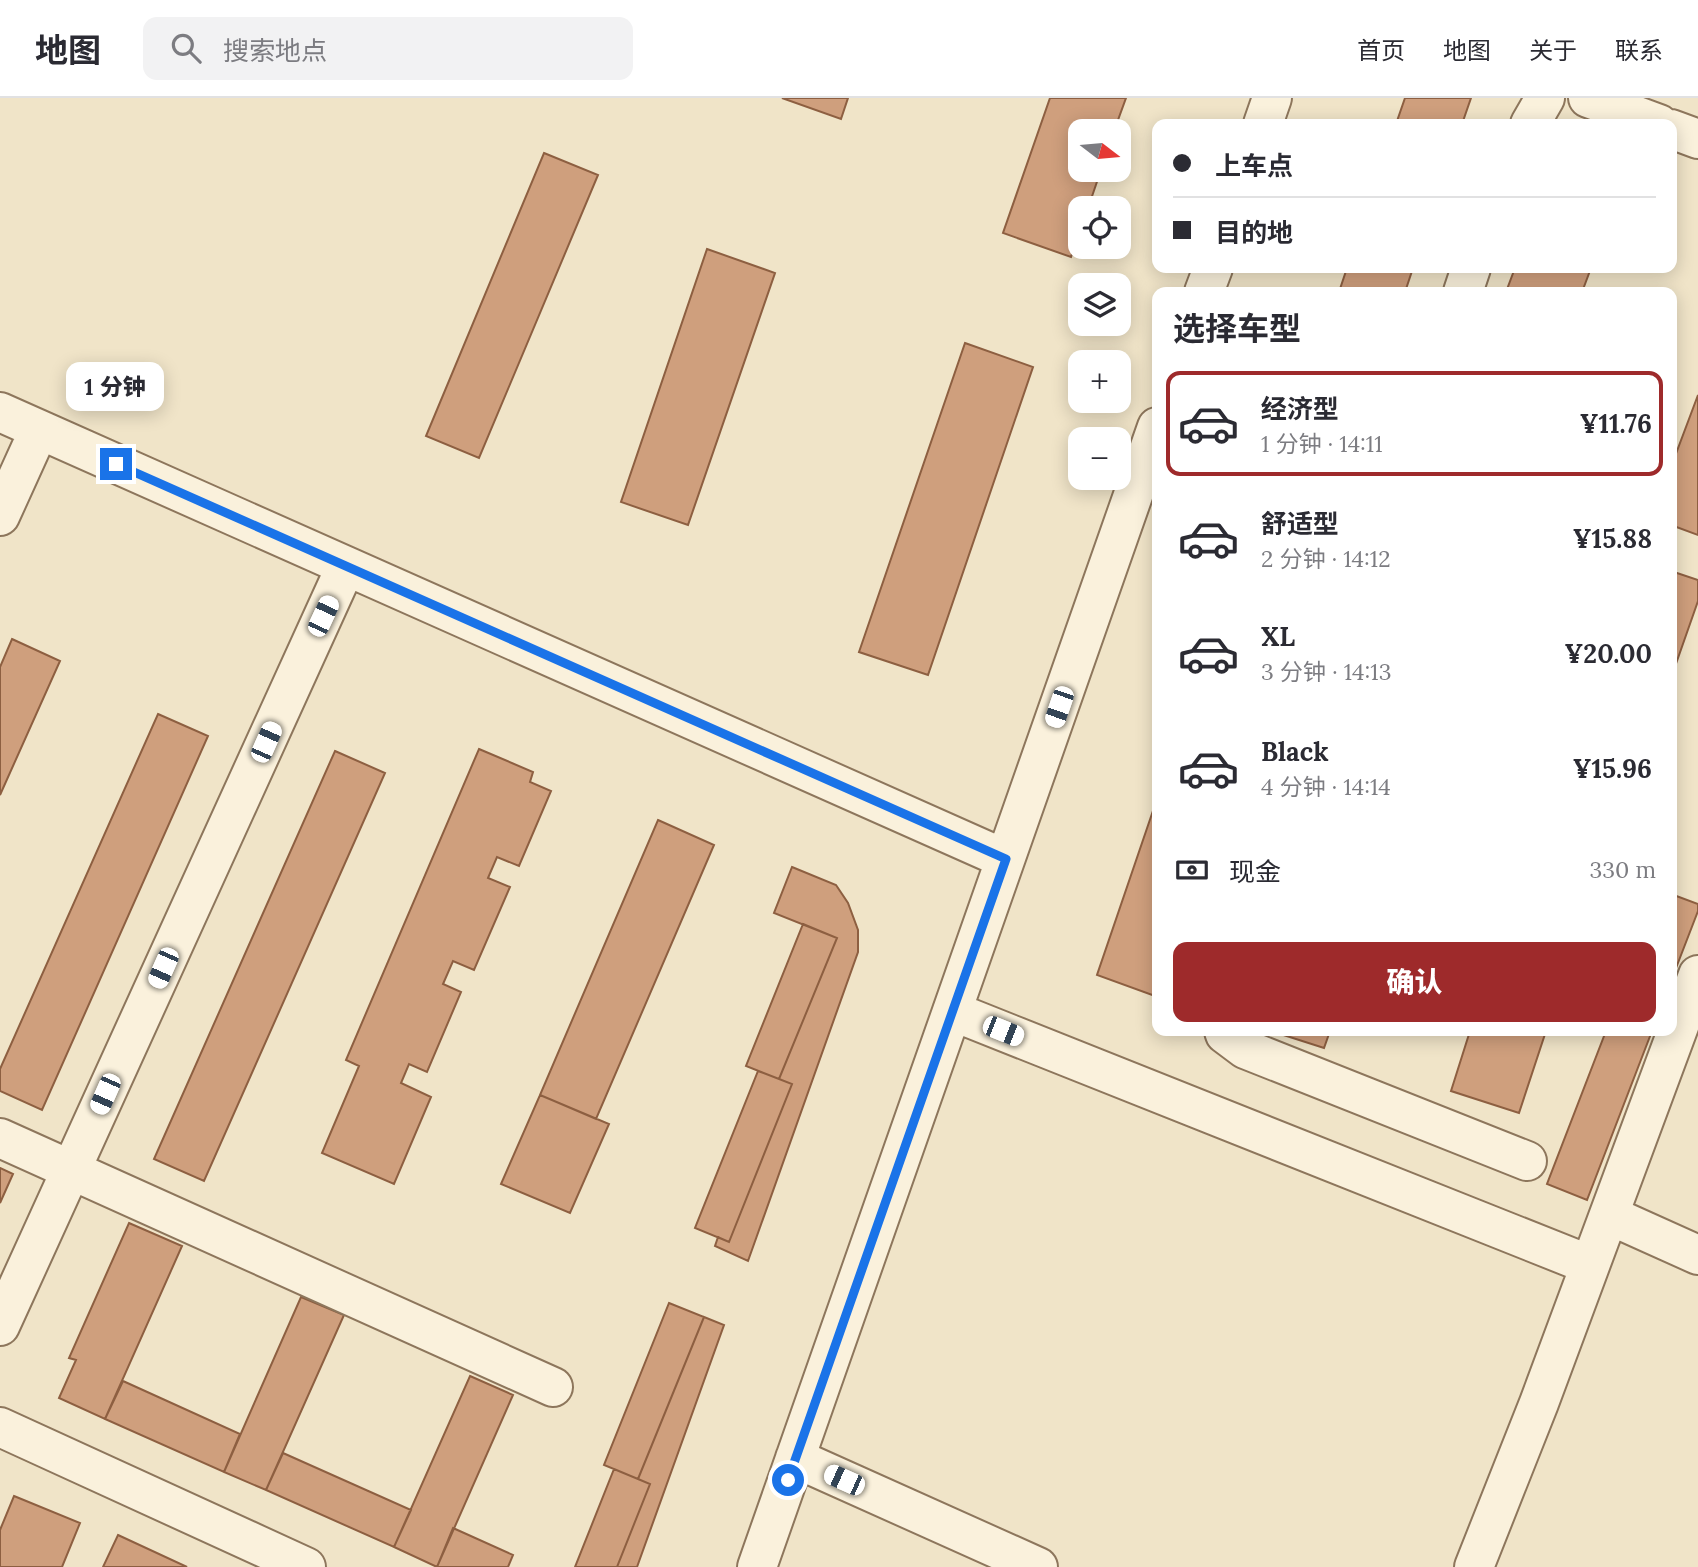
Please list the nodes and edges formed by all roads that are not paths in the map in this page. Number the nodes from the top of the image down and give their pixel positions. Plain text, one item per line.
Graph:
1 (1272, 98) edge
2 (1545, 98) edge
3 (1588, 98) edge
4 (1265, 119) edge
5 (1533, 119) edge
6 (1645, 119) edge
7 (1677, 131) edge
8 (1698, 139) edge
9 (0, 412) edge
10 (39, 430) junction
11 (1152, 441) edge
12 (0, 516) edge
13 (346, 566) junction
14 (1006, 859) junction
15 (1698, 975) edge
16 (952, 1011) junction
17 (1228, 1036) edge
18 (1683, 1061) edge
19 (0, 1138) edge
20 (1527, 1161) dead end
21 (71, 1170) junction
22 (1609, 1215) junction
23 (1698, 1255) edge
24 (1590, 1265) junction
25 (0, 1326) edge
26 (553, 1387) dead end
27 (0, 1427) edge
28 (795, 1458) junction
29 (306, 1567) edge
30 (757, 1567) edge
31 (1038, 1567) edge
32 (1474, 1567) edge

1 - 4 street
2 - 5 street
3 - 6 street
7 - 8 street
9 - 10 street
10 - 12 street
10 - 13 street
11 - 14 street
13 - 14 street
13 - 21 street
14 - 16 street
15 - 18 street
16 - 24 street
16 - 28 street
17 - 20 street
18 - 22 street
19 - 21 street
21 - 25 street
21 - 26 street
22 - 23 street
22 - 24 street
24 - 32 street
27 - 29 street
28 - 30 street
28 - 31 street

